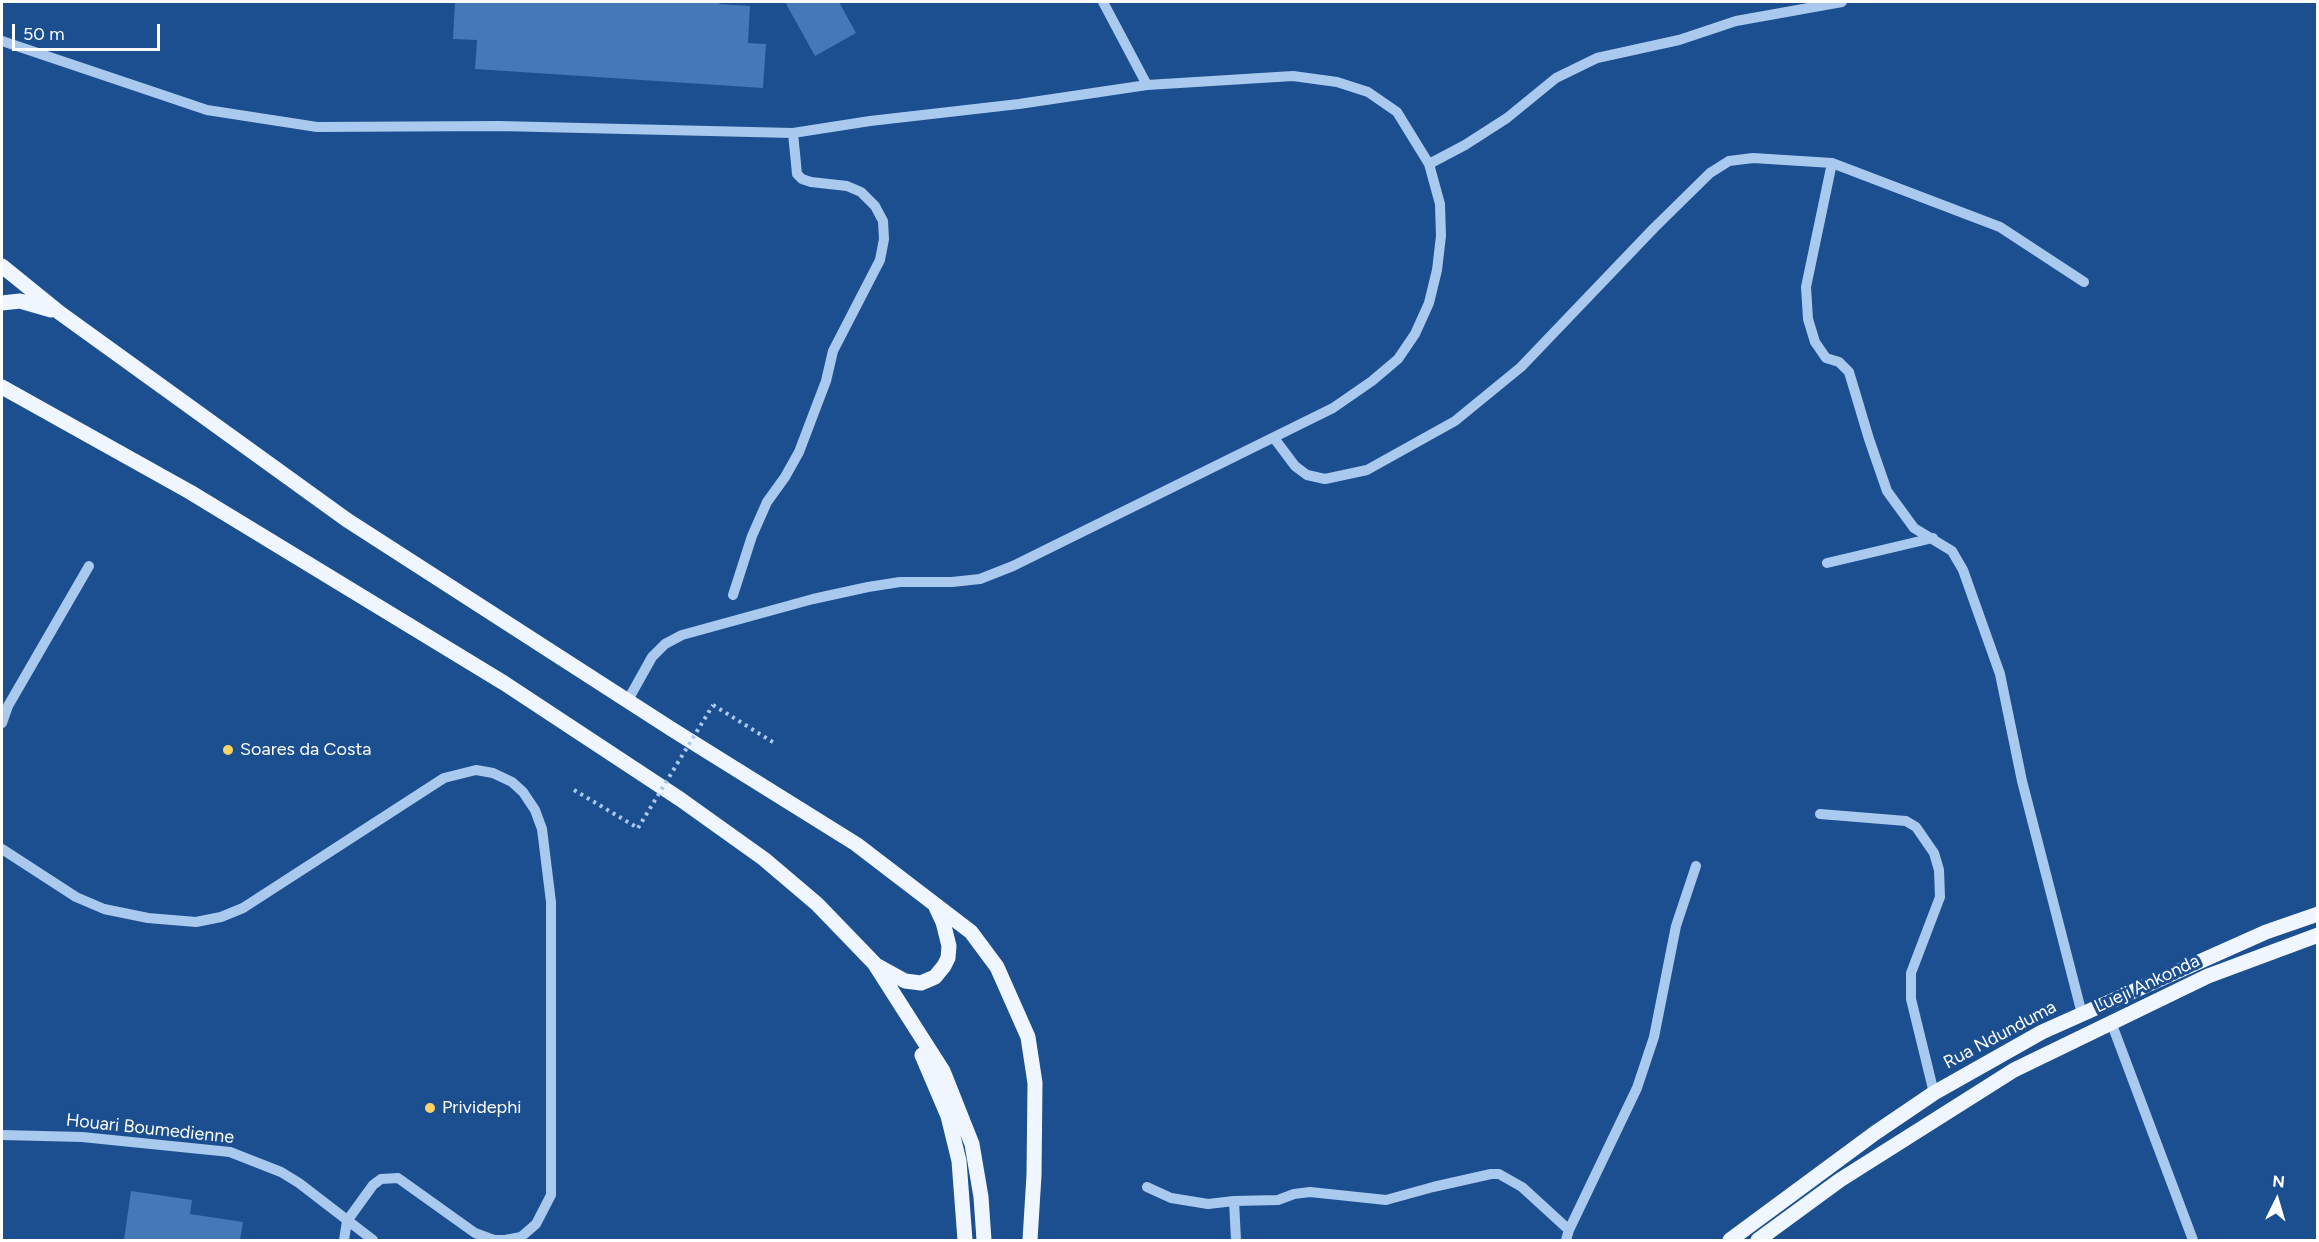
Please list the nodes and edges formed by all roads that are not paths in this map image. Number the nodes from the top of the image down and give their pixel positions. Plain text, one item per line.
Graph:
1 (1103, 2) edge
2 (1842, 2) edge
3 (2, 41) edge
4 (1147, 85) junction
5 (793, 133) junction
6 (1429, 164) junction
7 (1832, 164) junction
8 (2, 266) edge
9 (2084, 282) dead end
10 (2, 303) edge
11 (60, 313) junction
12 (2, 387) edge
13 (1274, 438) junction
14 (1933, 538) junction
15 (1827, 563) dead end
16 (89, 566) dead end
17 (733, 595) dead end
18 (628, 700) junction
19 (2, 723) edge
20 (1820, 814) dead end
21 (2, 849) edge
22 (1696, 866) dead end
23 (934, 902) junction
24 (2318, 914) edge
25 (2318, 935) edge
26 (874, 963) junction
27 (892, 992) junction
28 (2082, 1014) junction
29 (2111, 1022) junction
30 (1934, 1093) junction
31 (2, 1135) edge
32 (1034, 1175) junction
33 (1147, 1187) dead end
34 (1234, 1201) junction
35 (347, 1221) junction
36 (1568, 1235) edge
37 (344, 1240) edge
38 (373, 1240) edge
39 (965, 1240) edge
40 (984, 1240) edge
41 (1020, 1240) edge
42 (1030, 1240) edge
43 (1236, 1240) edge
44 (1730, 1240) edge
45 (1758, 1240) edge
46 (2193, 1240) edge

1 - 4 street
2 - 6 street
3 - 5 street
4 - 5 street
4 - 6 street
5 - 17 street
6 - 13 street
7 - 9 street
7 - 13 street
7 - 14 street
8 - 11 main road
10 - 11 main road
11 - 18 main road
12 - 26 main road
13 - 18 street
14 - 15 street
14 - 28 street
16 - 19 street
18 - 23 main road
20 - 30 street
21 - 35 street
22 - 36 street
23 - 26 main road
23 - 32 main road
24 - 28 main road, Rua Ndunduma
25 - 29 main road, Lueji Ankonda
26 - 27 main road
27 - 39 main road
27 - 40 main road
28 - 30 main road, Rua Ndunduma
29 - 45 main road, Lueji Ankonda
29 - 46 street
30 - 44 main road, Rua Ndunduma
31 - 35 street, Houari Boumedienne
32 - 41 main road
32 - 42 main road
33 - 34 street
34 - 36 street
34 - 43 street
35 - 37 street
35 - 38 street, Houari Boumedienne

